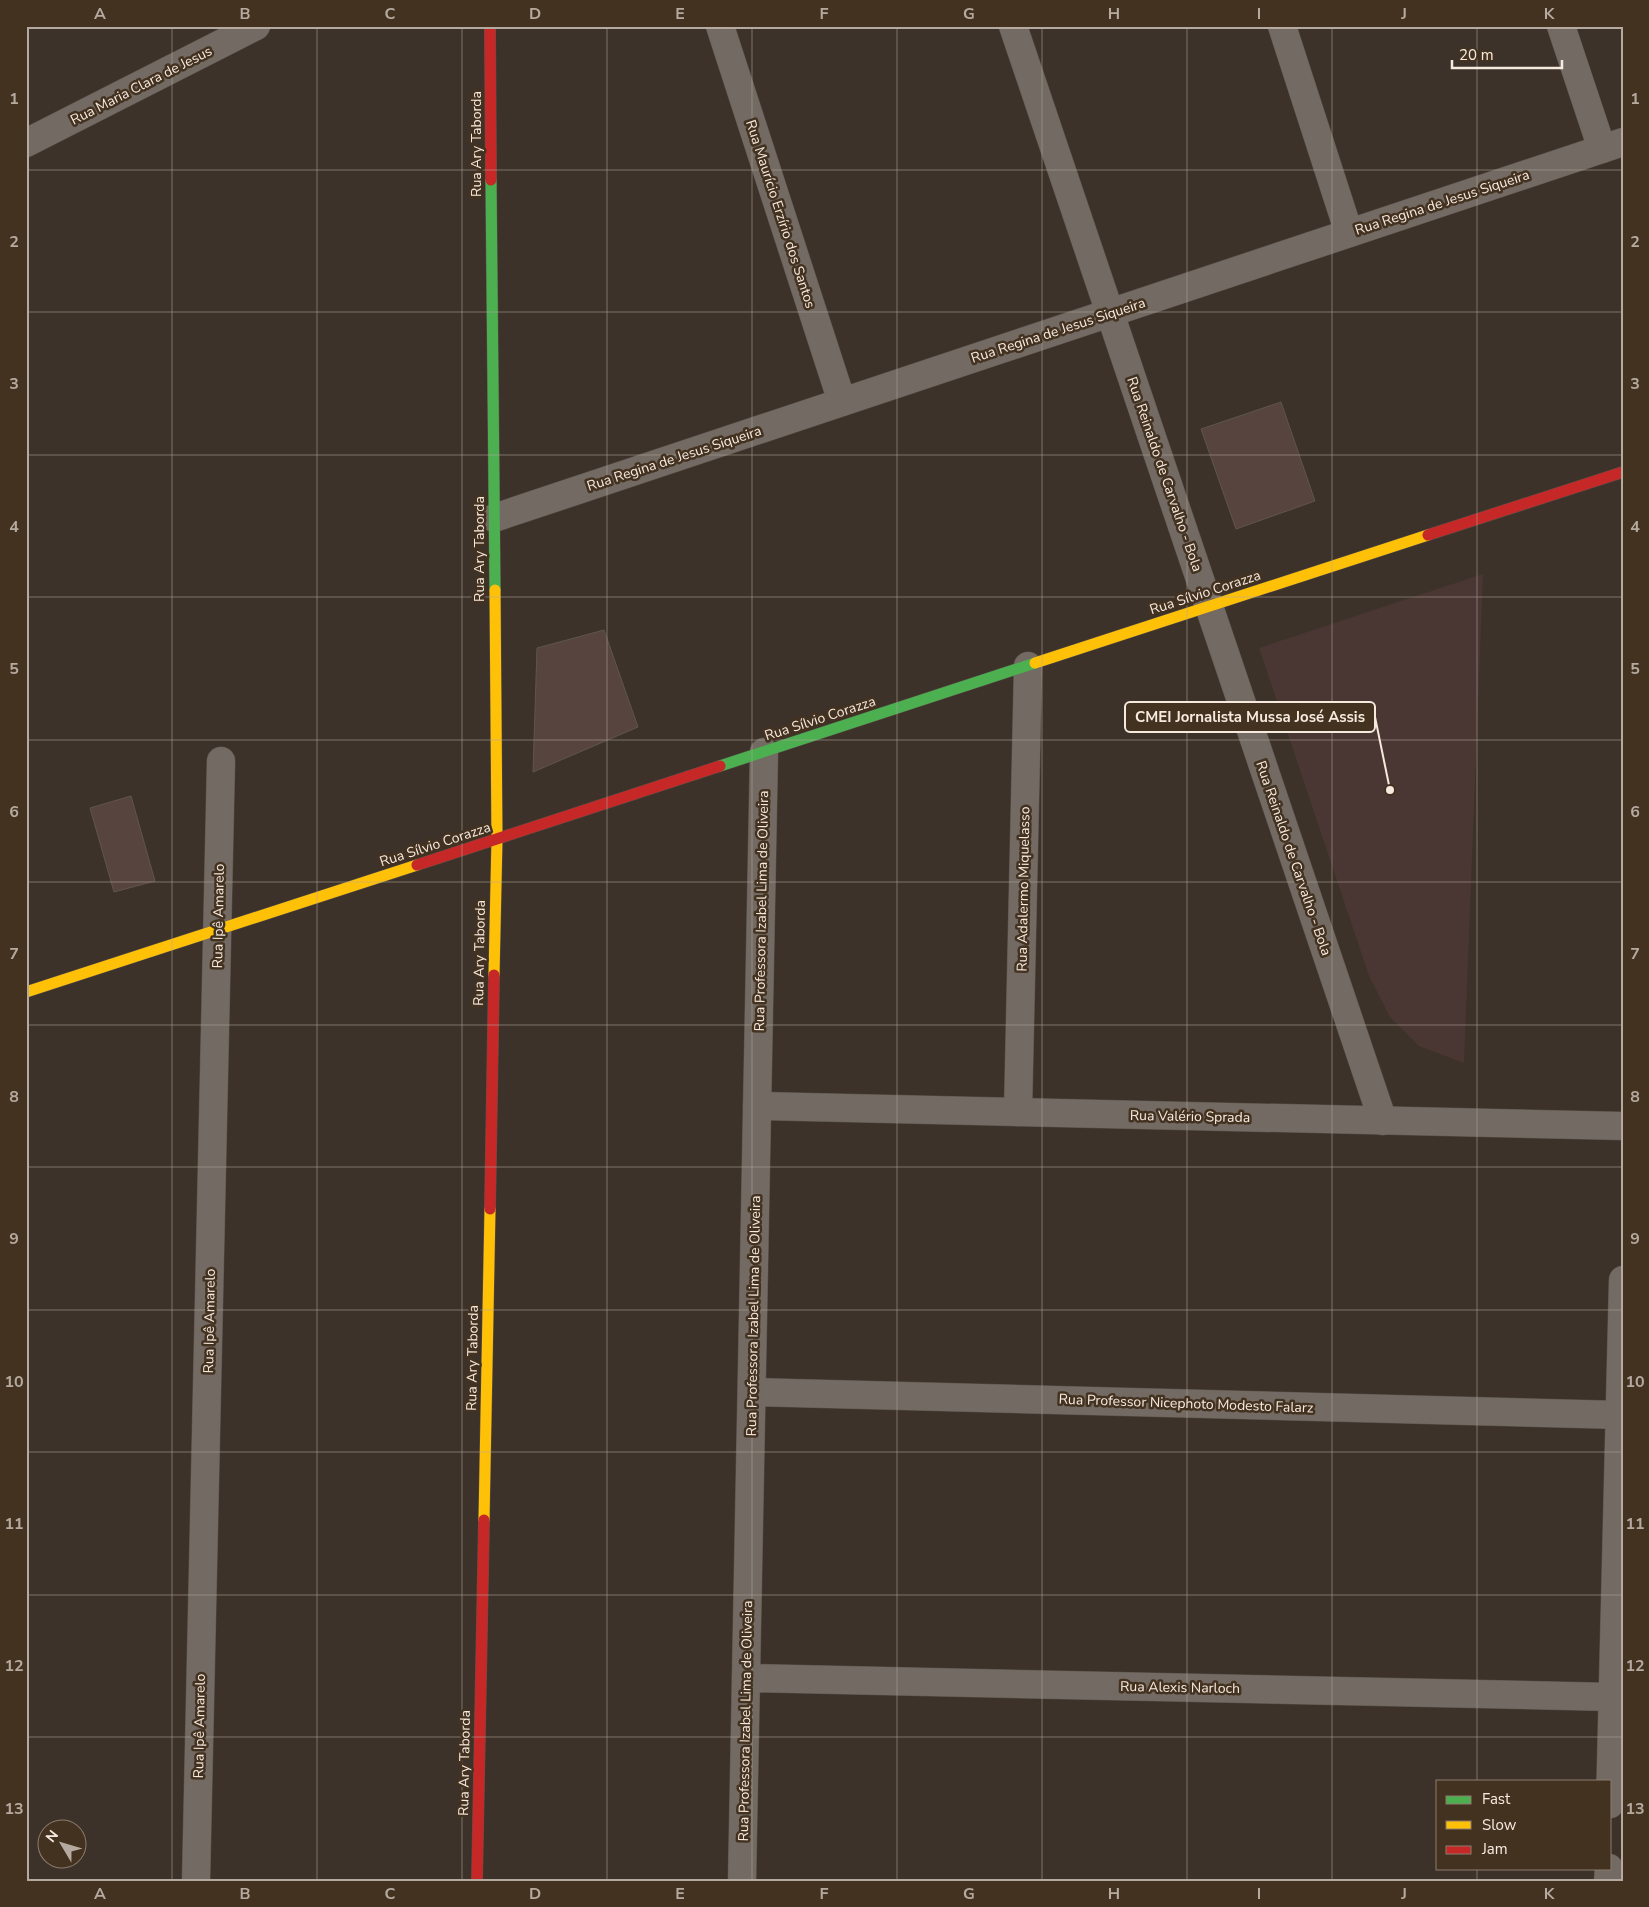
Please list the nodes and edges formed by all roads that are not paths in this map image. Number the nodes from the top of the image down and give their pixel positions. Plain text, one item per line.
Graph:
1 (256, 26) edge
2 (490, 26) edge
3 (720, 26) edge
4 (1014, 26) edge
5 (1282, 26) edge
6 (1561, 26) edge
7 (26, 143) edge
8 (1612, 146) edge
9 (1349, 233) junction
10 (1110, 313) junction
11 (842, 402) junction
12 (1623, 472) edge
13 (494, 518) junction
14 (1210, 607) junction
15 (1028, 666) junction
16 (764, 752) junction
17 (221, 761) dead end
18 (497, 839) junction
19 (218, 930) junction
20 (26, 992) edge
21 (757, 1106) junction
22 (1018, 1112) junction
23 (1383, 1121) junction
24 (1623, 1126) edge
25 (1623, 1280) edge
26 (752, 1392) junction
27 (1620, 1415) junction
28 (746, 1678) junction
29 (1613, 1697) junction
30 (1611, 1780) edge
31 (196, 1881) edge
32 (477, 1881) edge
33 (742, 1881) edge

1 - 7 street, Rua Maria Clara de Jesus
2 - 13 street, Rua Ary Taborda
3 - 11 street, Rua Maurício Erzírio dos Santos
4 - 10 street, Rua Reinaldo de Carvalho - Bola
5 - 9 street
6 - 8 street
8 - 9 street, Rua Regina de Jesus Siqueira
9 - 10 street, Rua Regina de Jesus Siqueira
10 - 11 street, Rua Regina de Jesus Siqueira
10 - 14 street, Rua Reinaldo de Carvalho - Bola
11 - 13 street, Rua Regina de Jesus Siqueira
12 - 14 street, Rua Sílvio Corazza
13 - 18 street, Rua Ary Taborda
14 - 15 street, Rua Sílvio Corazza
14 - 23 street, Rua Reinaldo de Carvalho - Bola
15 - 16 street, Rua Sílvio Corazza
15 - 22 street, Rua Adalermo Miquelasso
16 - 18 street, Rua Sílvio Corazza
16 - 21 street, Rua Professora Izabel Lima de Oliveira
17 - 19 street, Rua Ipê Amarelo
18 - 19 street, Rua Sílvio Corazza
18 - 32 street, Rua Ary Taborda
19 - 20 street, Rua Sílvio Corazza
19 - 31 street, Rua Ipê Amarelo
21 - 22 street, Rua Valério Sprada
21 - 26 street, Rua Professora Izabel Lima de Oliveira
22 - 23 street, Rua Valério Sprada
23 - 24 street, Rua Valério Sprada
25 - 27 street
26 - 27 street, Rua Professor Nicephoto Modesto Falarz
26 - 28 street, Rua Professora Izabel Lima de Oliveira
27 - 29 street
28 - 29 street, Rua Alexis Narloch
28 - 33 street, Rua Professora Izabel Lima de Oliveira
29 - 30 street

